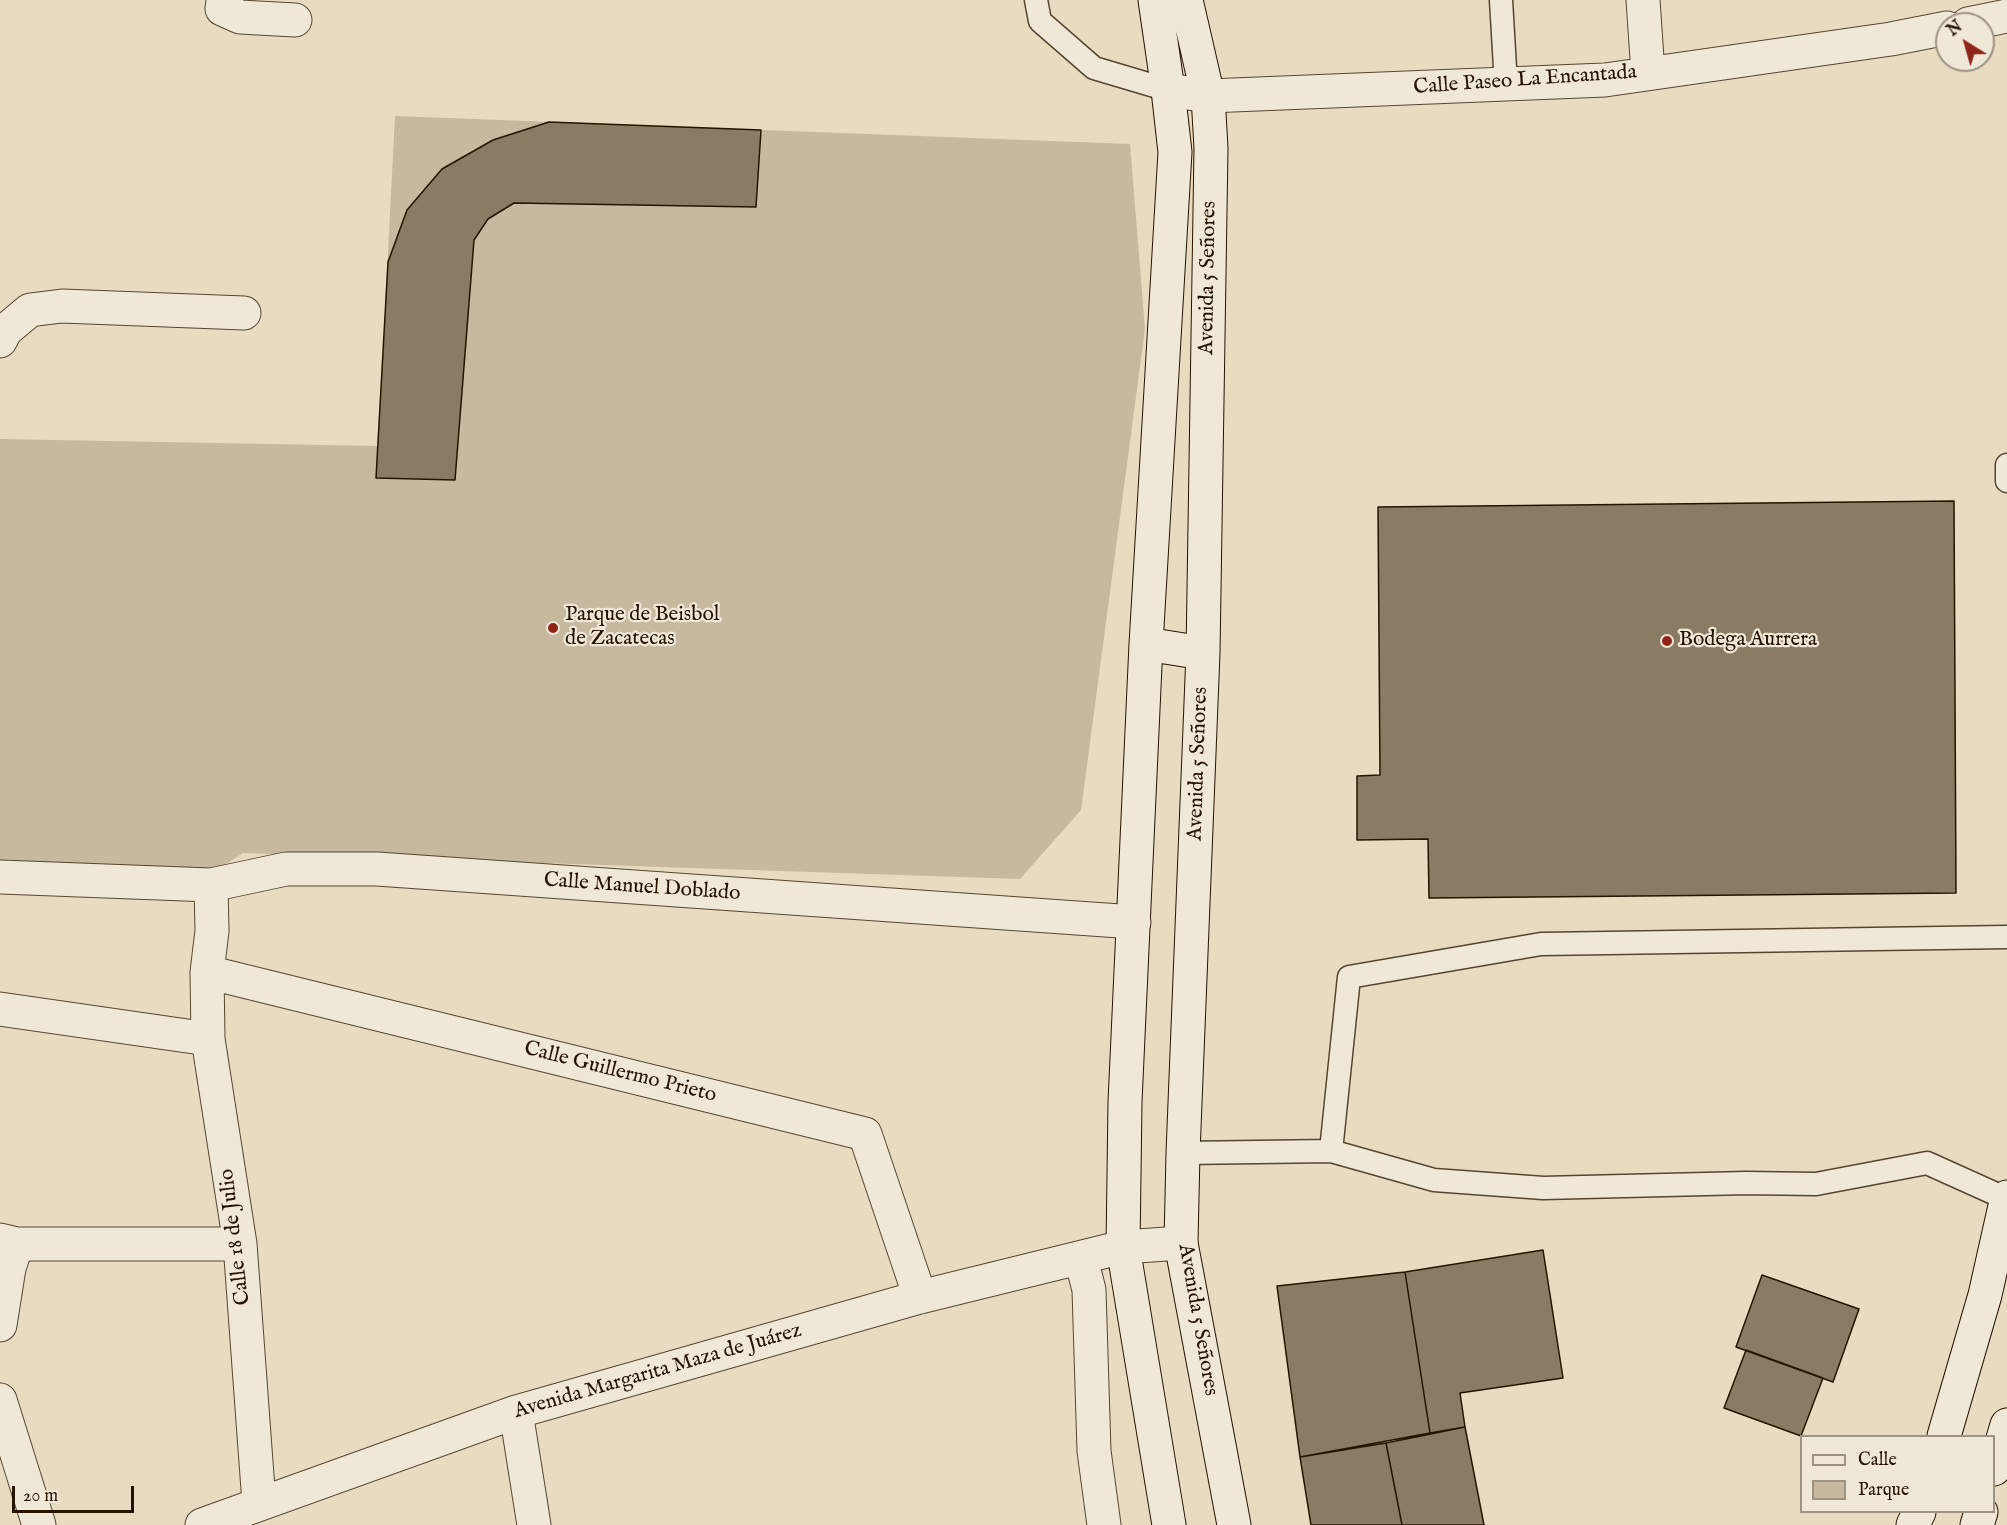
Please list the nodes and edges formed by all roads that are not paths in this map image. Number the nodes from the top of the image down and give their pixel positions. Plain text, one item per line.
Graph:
1 (1036, 0) edge
2 (1155, 0) edge
3 (1186, 0) edge
4 (1501, 0) edge
5 (1643, 0) edge
6 (223, 5) edge
7 (295, 20) dead end
8 (1935, 30) edge
9 (1648, 73) junction
10 (1506, 85) junction
11 (1168, 90) junction
12 (1208, 96) junction
13 (244, 313) dead end
14 (0, 341) edge
15 (2007, 465) edge
16 (2007, 481) edge
17 (1146, 644) junction
18 (1203, 653) junction
19 (0, 877) edge
20 (211, 885) junction
21 (1134, 922) junction
22 (2007, 937) edge
23 (207, 972) junction
24 (0, 1010) edge
25 (208, 1039) junction
26 (1332, 1151) junction
27 (1183, 1153) junction
28 (2007, 1198) edge
29 (9, 1242) edge
30 (1181, 1243) junction
31 (240, 1244) junction
32 (1123, 1246) junction
33 (1081, 1258) junction
34 (920, 1297) junction
35 (0, 1325) edge
36 (0, 1400) edge
37 (516, 1412) junction
38 (2007, 1425) edge
39 (1945, 1435) edge
40 (1995, 1466) edge
41 (259, 1503) junction
42 (39, 1525) edge
43 (202, 1525) edge
44 (534, 1525) edge
45 (1104, 1525) edge
46 (1169, 1525) edge
47 (1234, 1525) edge

1 - 11 lane
2 - 11 street, Avenida 5 Señores
3 - 12 street, Avenida 5 Señores
4 - 10 lane
5 - 9 street
6 - 7 street
8 - 9 street, Calle Paseo La Encantada
9 - 10 street, Calle Paseo La Encantada
10 - 12 street, Calle Paseo La Encantada
11 - 12 street, Calle Paseo La Encantada
11 - 17 street, Avenida 5 Señores
12 - 18 street, Avenida 5 Señores
13 - 14 street
15 - 16 lane
17 - 18 street
17 - 21 street, Avenida 5 Señores
18 - 27 street, Avenida 5 Señores
19 - 20 street, Calle Manuel Doblado
20 - 21 street, Calle Manuel Doblado
20 - 23 street
21 - 32 street, Avenida 5 Señores
22 - 26 lane
23 - 25 street, Calle 18 de Julio
23 - 34 street, Calle Guillermo Prieto
24 - 25 street
25 - 31 street, Calle 18 de Julio
26 - 27 lane
26 - 28 lane
27 - 30 street, Avenida 5 Señores
28 - 39 street
29 - 31 street
29 - 35 street
30 - 32 street, Avenida Margarita Maza de Juárez
30 - 47 street, Avenida 5 Señores
31 - 41 street, Calle 18 de Julio
32 - 33 street, Avenida Margarita Maza de Juárez
32 - 46 street, Avenida 5 Señores
33 - 34 street, Avenida Margarita Maza de Juárez
33 - 45 street
34 - 37 street, Avenida Margarita Maza de Juárez
36 - 42 street
37 - 41 street, Avenida Margarita Maza de Juárez
37 - 44 street
38 - 40 street
41 - 43 street, Avenida Margarita Maza de Juárez

